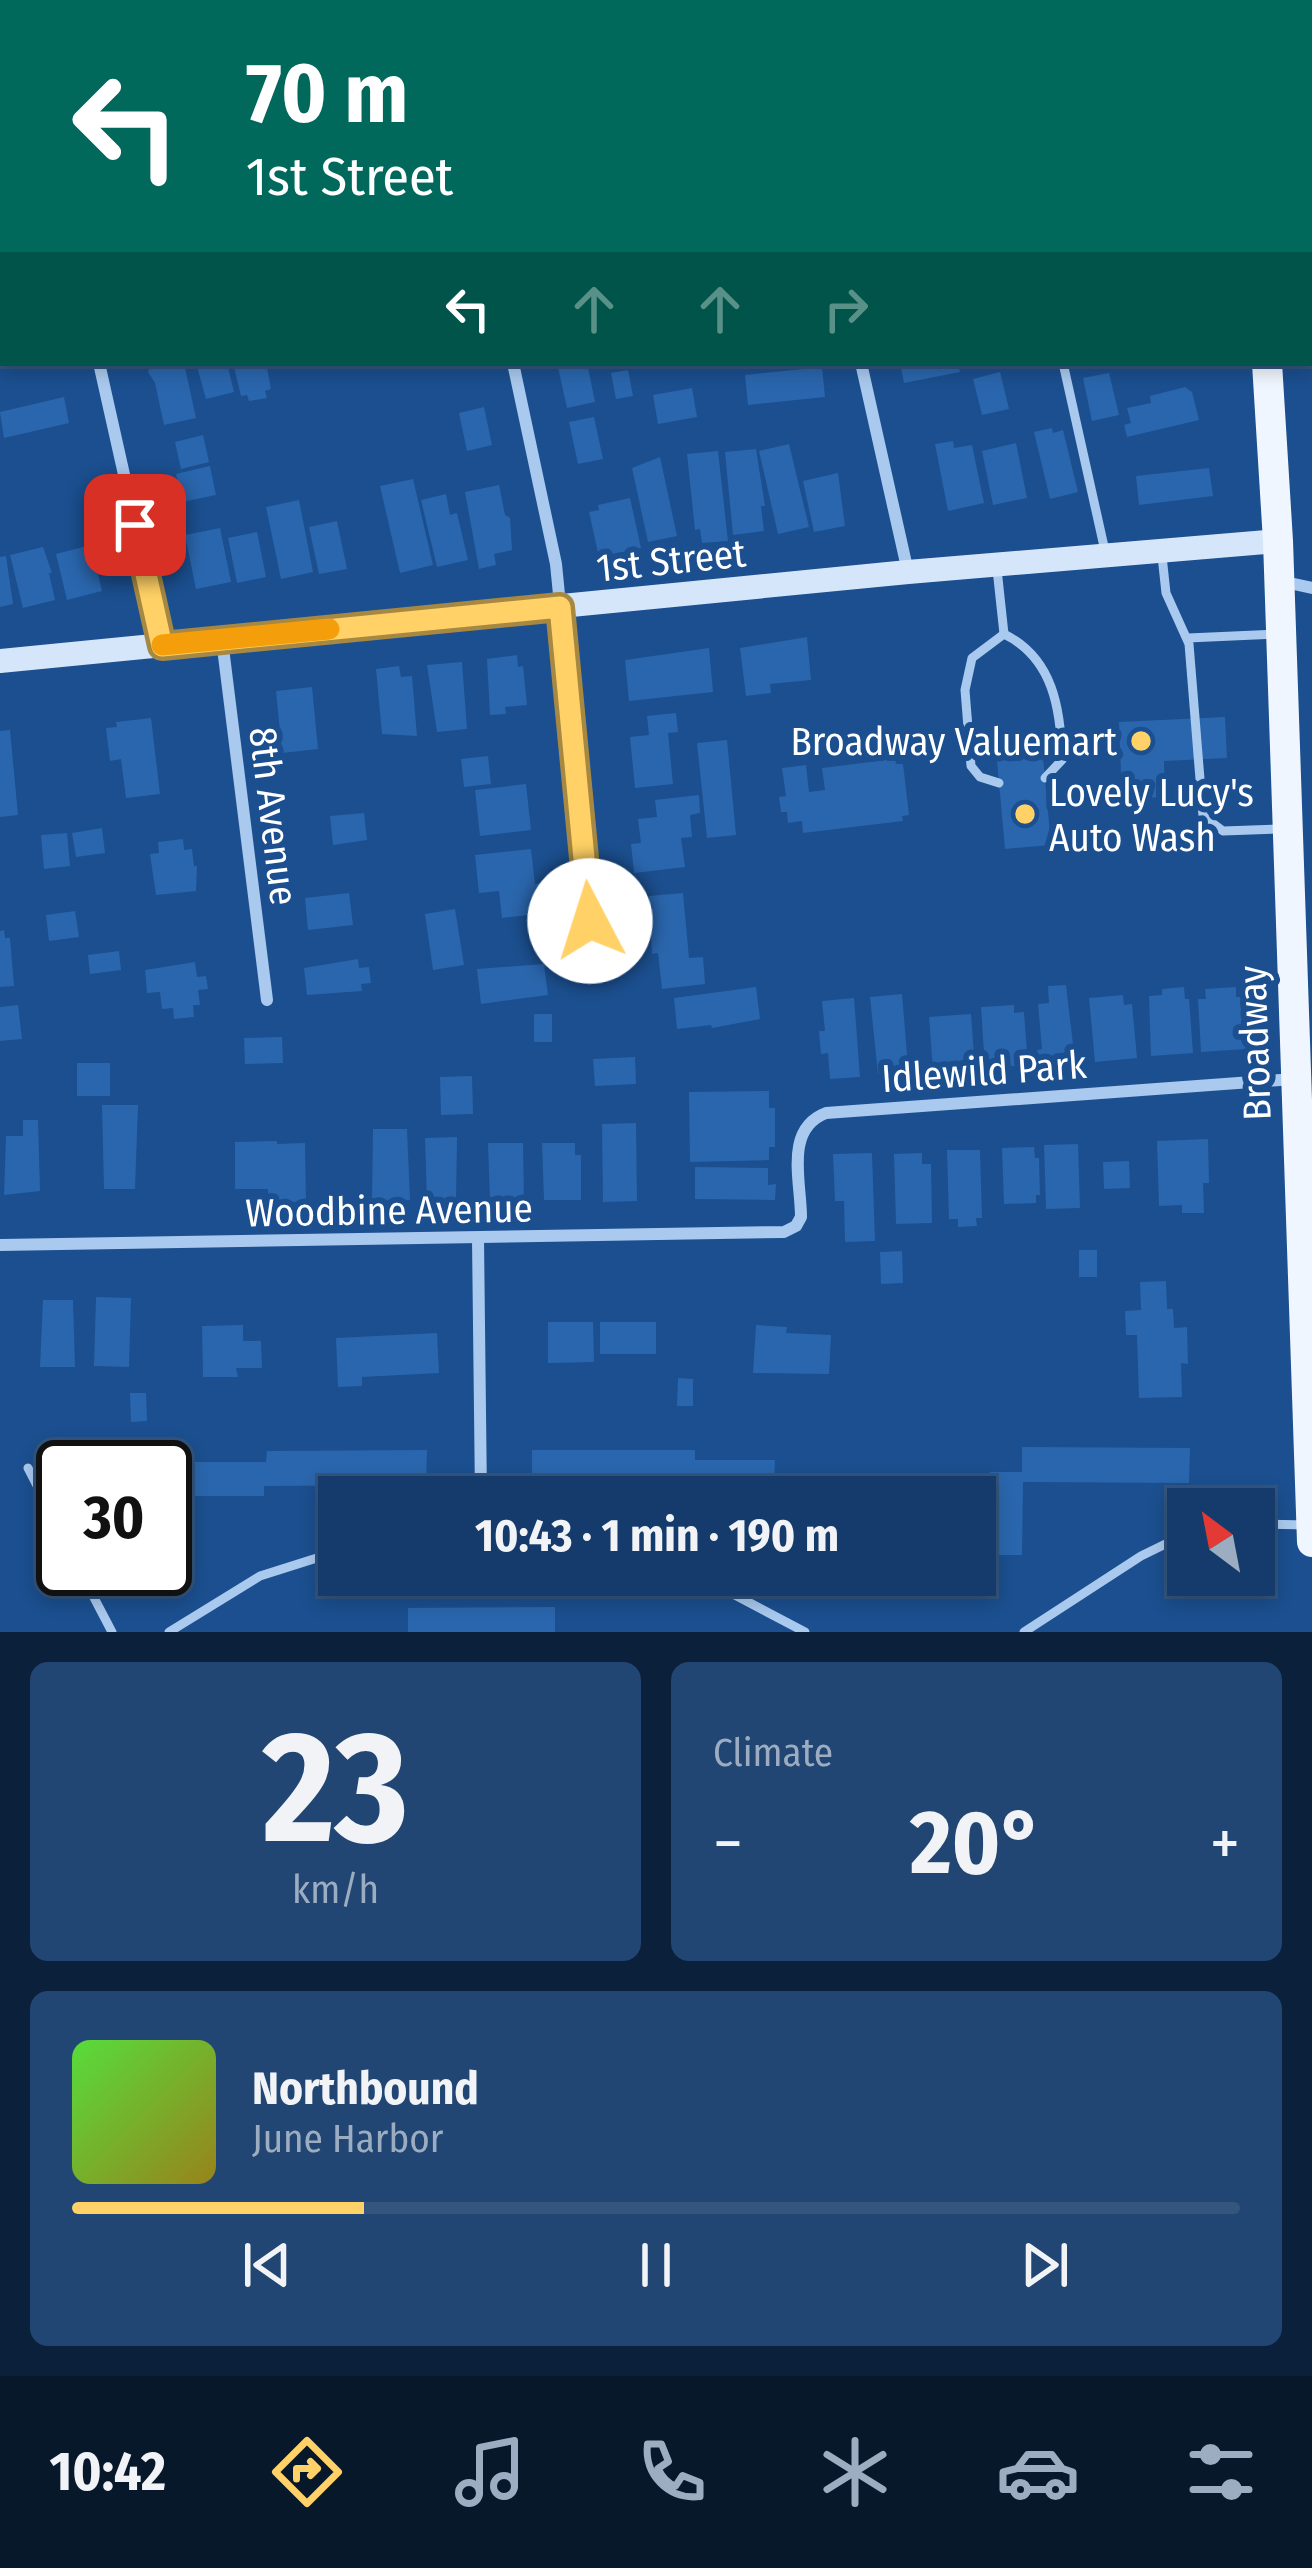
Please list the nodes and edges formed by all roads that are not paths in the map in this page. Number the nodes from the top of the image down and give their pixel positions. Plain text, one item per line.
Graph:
1 (100, 366) edge
2 (514, 366) edge
3 (862, 366) edge
4 (1064, 366) edge
5 (1263, 366) edge
6 (1277, 541) junction
7 (1161, 550) junction
8 (1106, 555) junction
9 (997, 564) junction
10 (908, 572) junction
11 (1279, 580) junction
12 (1312, 588) edge
13 (560, 607) junction
14 (1004, 634) junction
15 (1281, 634) junction
16 (1188, 638) junction
17 (222, 640) junction
18 (162, 646) junction
19 (0, 662) edge
20 (1045, 778) dead end
21 (999, 783) dead end
22 (1287, 829) junction
23 (590, 921) dead end
24 (267, 1000) dead end
25 (1302, 1003) edge
26 (1300, 1096) edge
27 (778, 1232) joint
28 (478, 1239) junction
29 (0, 1245) edge
30 (28, 1468) dead end
31 (481, 1476) edge
32 (36, 1484) edge
33 (1311, 1491) edge
34 (1275, 1524) edge
35 (1311, 1525) edge
36 (1312, 1542) edge
37 (1167, 1543) edge
38 (318, 1558) edge
39 (94, 1596) edge
40 (737, 1596) edge
41 (112, 1632) edge
42 (169, 1632) edge
43 (805, 1632) edge
44 (1024, 1632) edge

1 - 18 street
2 - 13 street
3 - 10 street
4 - 8 lane
5 - 6 main road, Broadway
6 - 7 street, 1st Street
6 - 11 main road, Broadway
7 - 8 street, 1st Street
7 - 16 lane
8 - 9 street, 1st Street
9 - 10 street, 1st Street
9 - 14 lane
10 - 13 street, 1st Street
11 - 12 street
11 - 15 main road, Broadway
13 - 17 street, 1st Street
13 - 23 street
14 - 20 lane
14 - 21 lane
15 - 16 lane
15 - 22 main road, Broadway
16 - 22 lane
17 - 18 street, 1st Street
17 - 24 street, 8th Avenue
18 - 19 street, 1st Street
22 - 25 main road, Broadway
25 - 26 main road, Broadway
26 - 27 street, Idlewild Park
26 - 33 main road, Broadway
27 - 28 street, Woodbine Avenue
28 - 29 street, Woodbine Avenue
28 - 31 street
30 - 32 lane
33 - 35 main road, Broadway
34 - 35 lane
35 - 36 main road, Broadway
37 - 44 lane
38 - 42 lane
39 - 41 lane
40 - 43 lane

